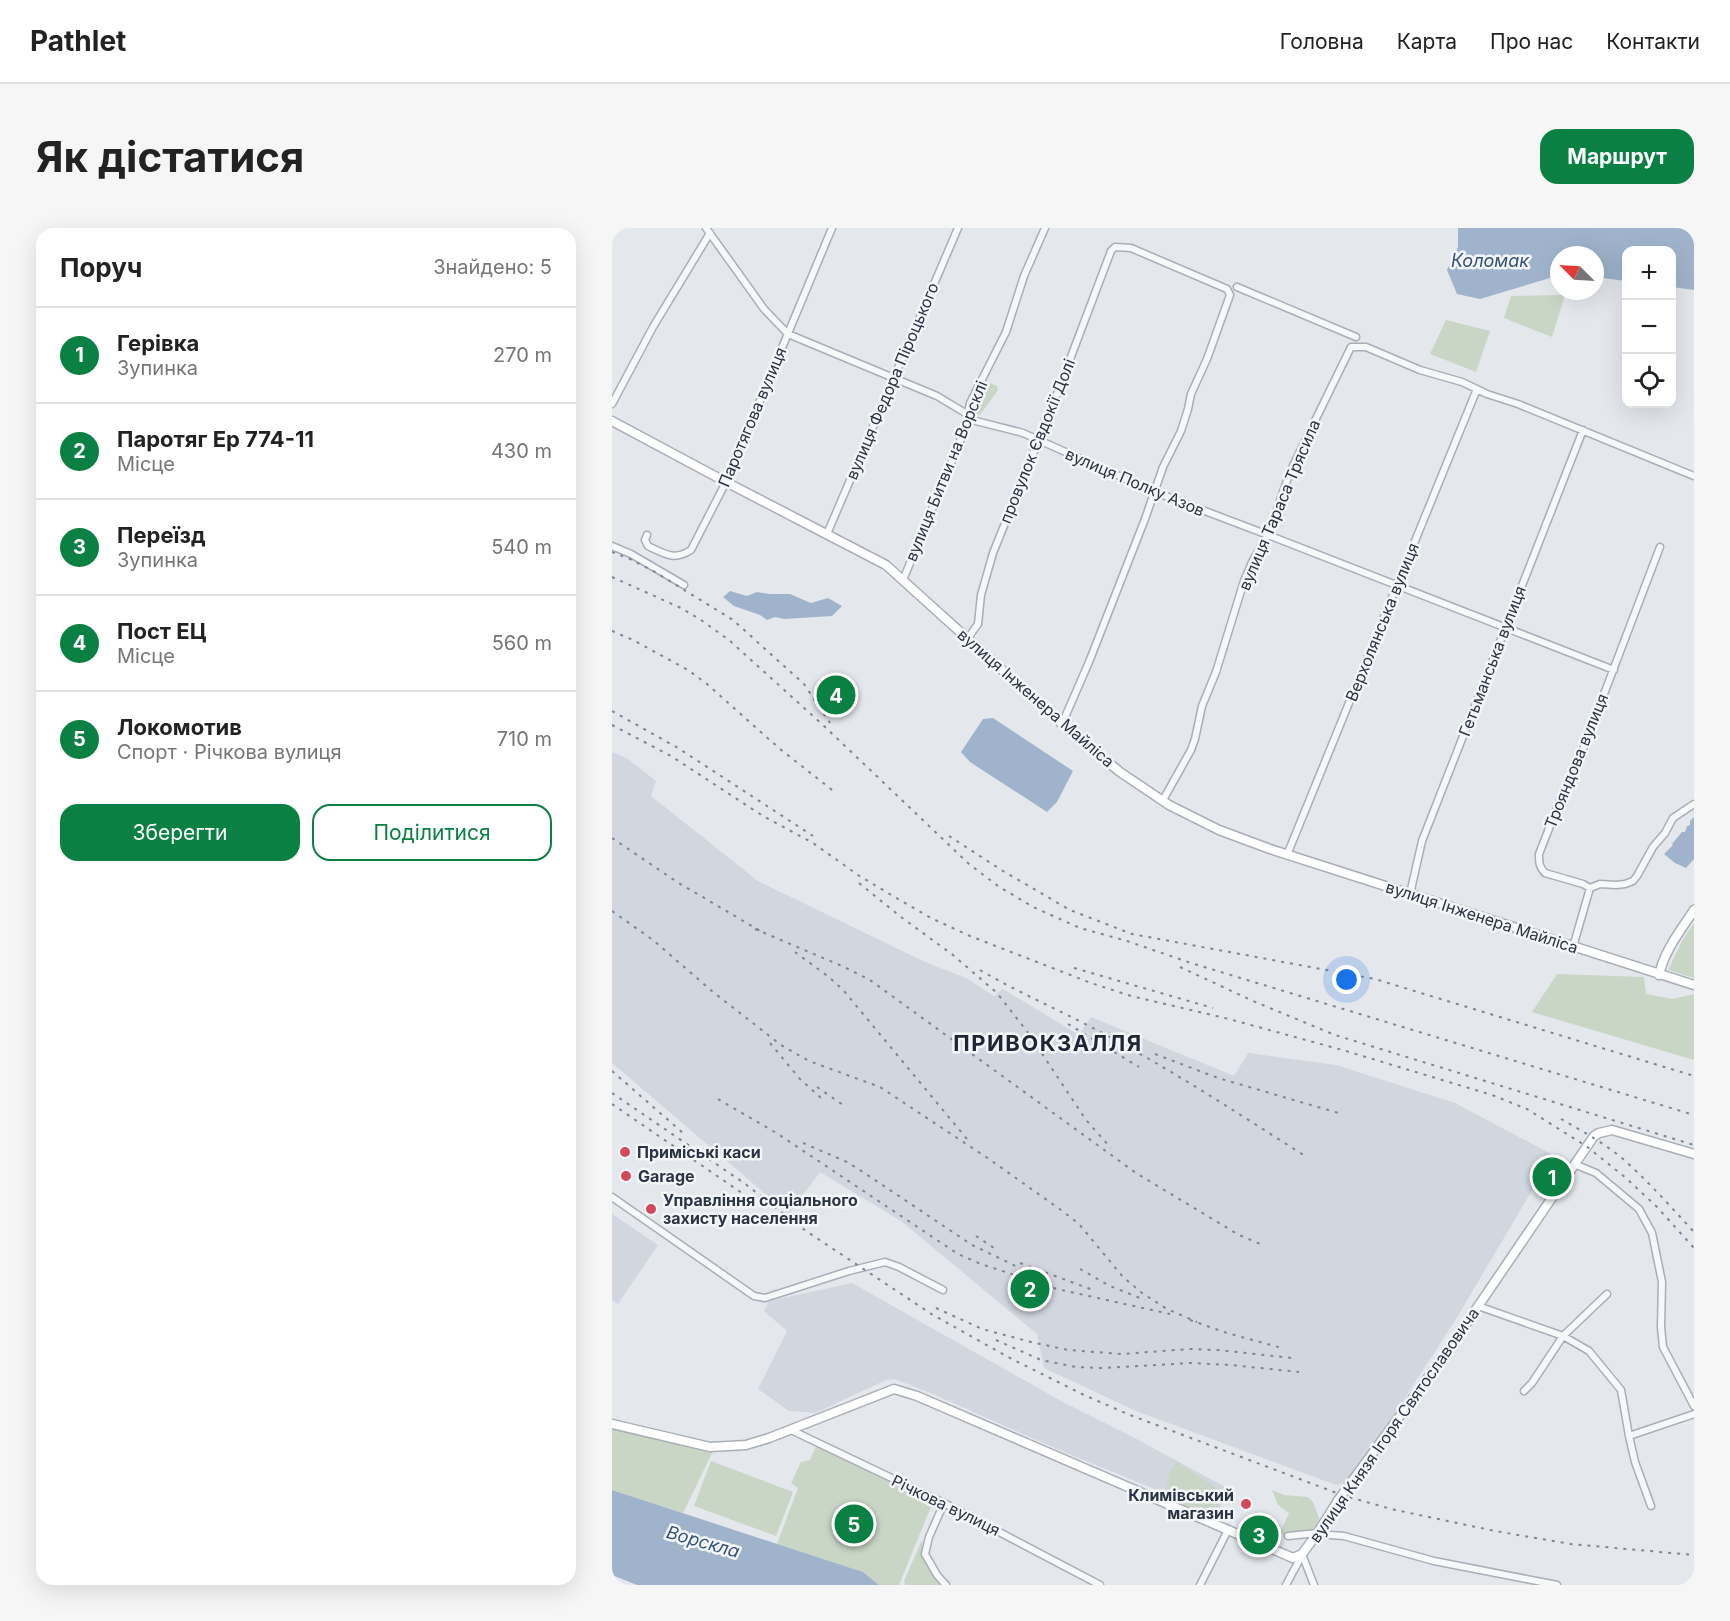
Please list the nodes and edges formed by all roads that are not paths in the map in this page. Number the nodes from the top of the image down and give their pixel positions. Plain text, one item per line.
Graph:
1 (832, 228) edge
2 (958, 228) edge
3 (1045, 228) edge
4 (708, 231) edge
5 (1237, 287) dead end
6 (788, 334) junction
7 (1356, 337) dead end
8 (893, 378) junction
9 (1477, 389) junction
10 (612, 404) edge
11 (967, 414) junction
12 (612, 421) edge
13 (1583, 430) junction
14 (1038, 441) junction
15 (1694, 476) edge
16 (726, 482) junction
17 (1155, 492) junction
18 (827, 534) junction
19 (647, 535) dead end
20 (1268, 535) junction
21 (612, 546) edge
22 (1660, 547) dead end
23 (903, 580) junction
24 (684, 585) dead end
25 (1397, 585) junction
26 (1505, 629) junction
27 (968, 638) junction
28 (1614, 670) junction
29 (1062, 724) junction
30 (1163, 800) junction
31 (1694, 804) edge
32 (1287, 855) junction
33 (1590, 888) junction
34 (1410, 894) junction
35 (1694, 910) edge
36 (1573, 947) junction
37 (1659, 975) junction
38 (1694, 985) edge
39 (1694, 1154) edge
40 (1574, 1164) junction
41 (612, 1197) edge
42 (942, 1290) dead end
43 (1607, 1294) dead end
44 (1478, 1306) junction
45 (1563, 1336) junction
46 (1524, 1391) dead end
47 (1694, 1406) edge
48 (1694, 1414) edge
49 (612, 1424) edge
50 (791, 1430) junction
51 (1629, 1436) junction
52 (944, 1503) junction
53 (1651, 1506) dead end
54 (1228, 1530) junction
55 (1318, 1534) junction
56 (1288, 1536) dead end
57 (1302, 1554) junction
58 (946, 1585) edge
59 (1100, 1585) edge
60 (1200, 1585) edge
61 (1286, 1585) edge
62 (1314, 1585) edge
63 (1557, 1585) edge

1 - 6 street, Паротягова вулиця
2 - 8 street, вулиця Федора Піроцького
3 - 11 street, вулиця Битви на Ворсклі
4 - 6 street, вулиця Полку Азов
4 - 10 street
5 - 7 street
6 - 8 street, вулиця Полку Азов
6 - 16 street, Паротягова вулиця
8 - 11 street, вулиця Полку Азов
8 - 18 street, вулиця Федора Піроцького
9 - 13 street
9 - 20 street, вулиця Тараса Трясила
9 - 25 street, Верхолянська вулиця
11 - 14 street, вулиця Полку Азов
11 - 23 street, вулиця Битви на Ворсклі
12 - 16 street, вулиця Інженера Майліса
13 - 15 street
13 - 26 street, Гетьманська вулиця
14 - 17 street, вулиця Полку Азов
14 - 17 street, провулок Євдокії Долі
14 - 27 street, провулок Євдокії Долі
16 - 18 street, вулиця Інженера Майліса
16 - 19 street, Паротягова вулиця
17 - 20 street, вулиця Полку Азов
17 - 29 street
18 - 23 street, вулиця Інженера Майліса
20 - 25 street, вулиця Полку Азов
20 - 30 street, вулиця Тараса Трясила
21 - 24 street
22 - 28 street, Трояндова вулиця
23 - 27 street, вулиця Інженера Майліса
25 - 26 street, вулиця Полку Азов
25 - 32 street, Верхолянська вулиця
26 - 28 street, вулиця Полку Азов
26 - 34 street, Гетьманська вулиця
27 - 29 street, вулиця Інженера Майліса
28 - 33 street, Трояндова вулиця
29 - 30 street, вулиця Інженера Майліса
30 - 32 street, вулиця Інженера Майліса
31 - 33 street
32 - 34 street, вулиця Інженера Майліса
33 - 36 street
34 - 36 street, вулиця Інженера Майліса
35 - 37 street
36 - 37 street, вулиця Інженера Майліса
37 - 38 street, вулиця Інженера Майліса
39 - 40 street, вулиця Князя Ігоря Святославовича
40 - 44 street, вулиця Князя Ігоря Святославовича
40 - 47 street
41 - 42 street
43 - 45 street
44 - 45 street
44 - 55 street, вулиця Князя Ігоря Святославовича
45 - 46 street
45 - 51 street
48 - 51 street
49 - 50 street, вулиця Князя Ігоря Святославовича
50 - 52 street, Річкова вулиця
50 - 54 street, вулиця Князя Ігоря Святославовича
51 - 53 street
52 - 58 street
52 - 59 street, Річкова вулиця
54 - 57 street, вулиця Князя Ігоря Святославовича
54 - 60 street
55 - 56 street
55 - 57 street, вулиця Князя Ігоря Святославовича
55 - 63 street
57 - 61 street
57 - 62 street

